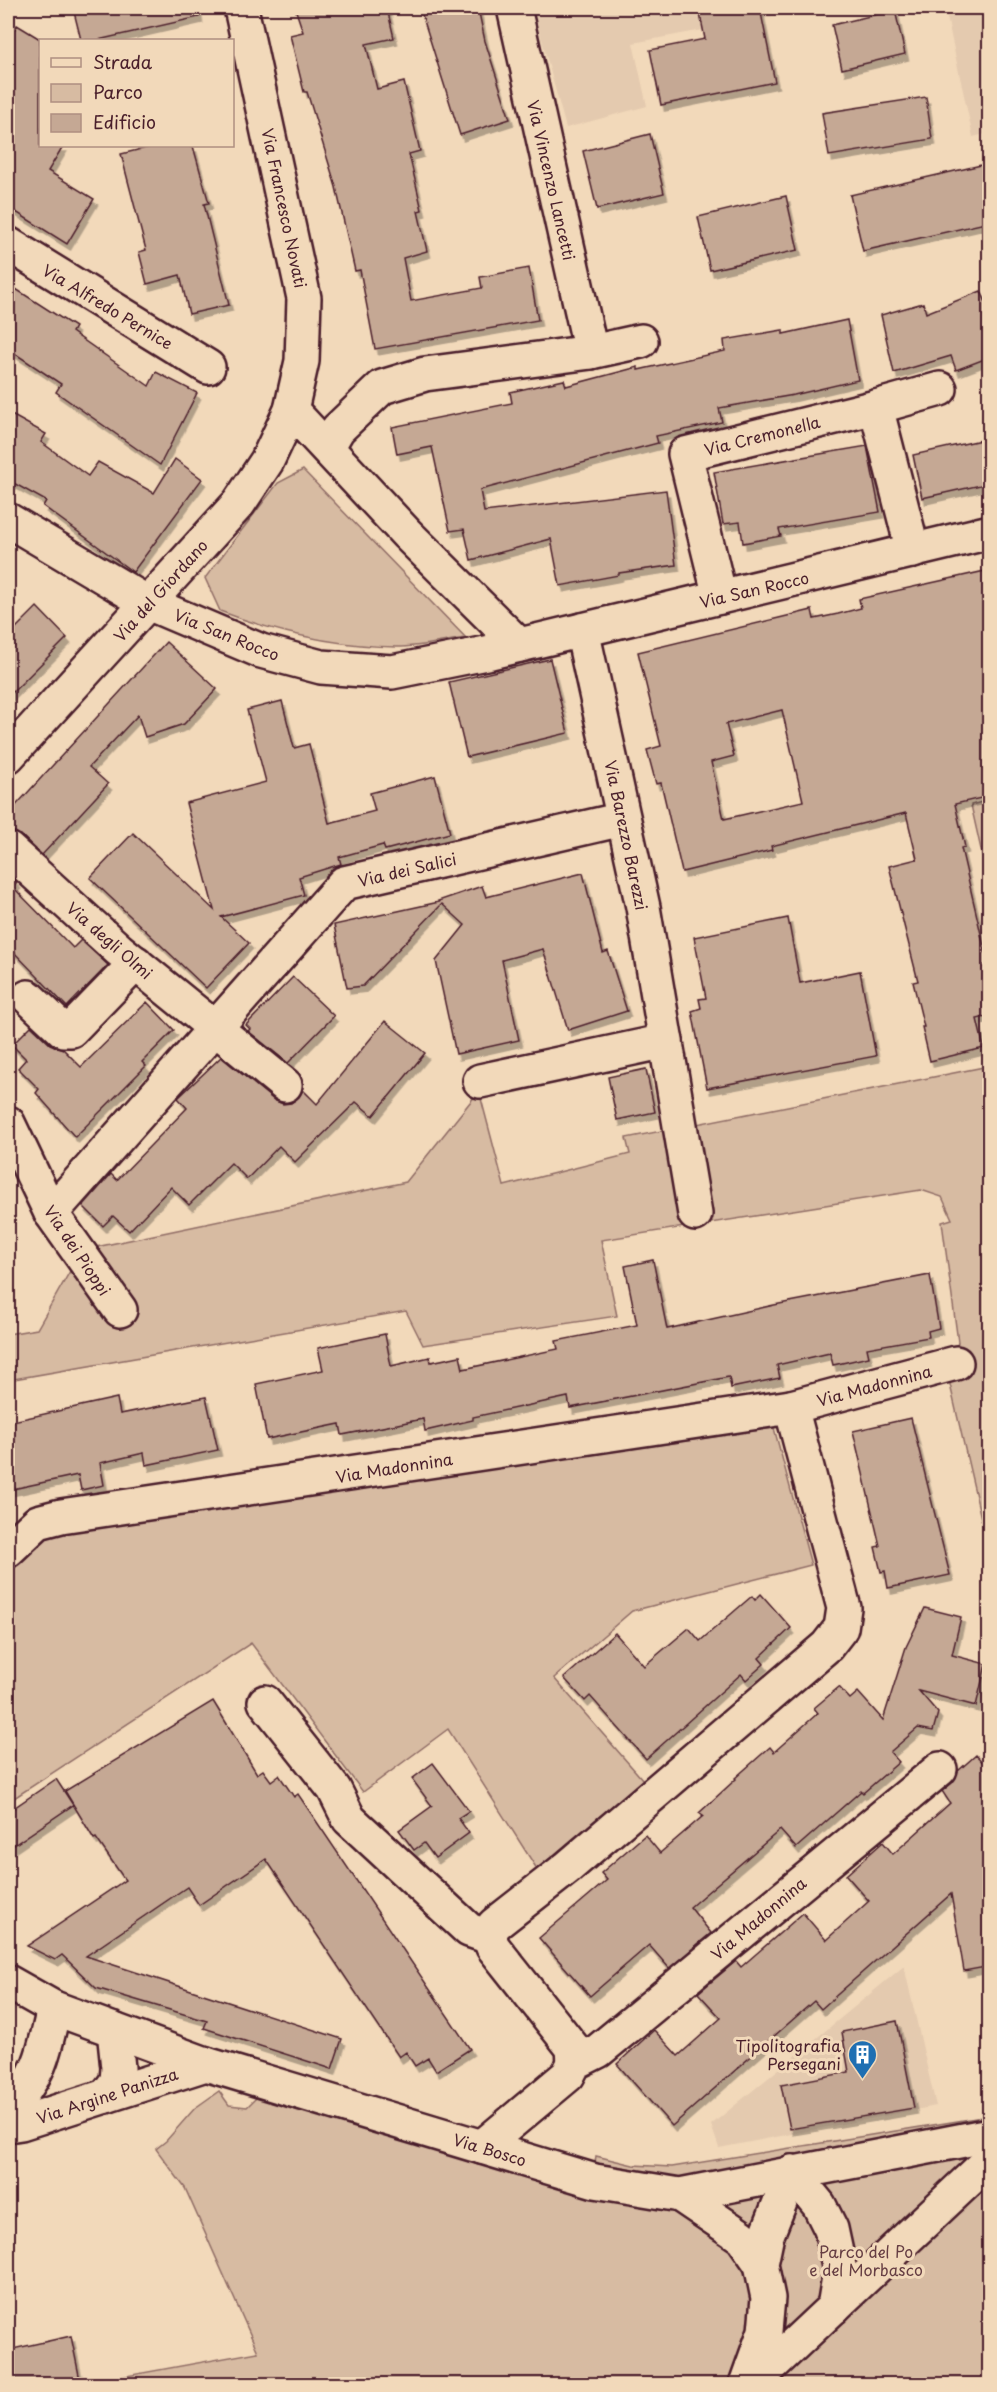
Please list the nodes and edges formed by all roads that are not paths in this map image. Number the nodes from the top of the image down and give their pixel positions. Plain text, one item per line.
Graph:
1 (241, 8) edge
2 (514, 8) edge
3 (8, 244) edge
4 (641, 341) dead end
5 (591, 352) junction
6 (208, 367) dead end
7 (940, 389) dead end
8 (876, 407) junction
9 (291, 410) junction
10 (327, 448) junction
11 (8, 520) edge
12 (990, 532) edge
13 (913, 551) junction
14 (720, 597) junction
15 (148, 603) junction
16 (582, 630) junction
17 (519, 645) junction
18 (8, 756) edge
19 (623, 819) junction
20 (8, 849) edge
21 (136, 963) junction
22 (28, 997) dead end
23 (215, 1027) junction
24 (666, 1041) junction
25 (480, 1080) dead end
26 (285, 1085) dead end
27 (8, 1123) edge
28 (51, 1214) junction
29 (695, 1214) dead end
30 (120, 1310) dead end
31 (956, 1364) dead end
32 (791, 1407) junction
33 (8, 1550) edge
34 (265, 1702) dead end
35 (940, 1769) dead end
36 (489, 1936) junction
37 (8, 1982) edge
38 (54, 2008) junction
39 (114, 2030) junction
40 (574, 2063) junction
41 (206, 2064) junction
42 (106, 2096) junction
43 (8, 2108) edge
44 (8, 2125) edge
45 (990, 2135) edge
46 (482, 2147) junction
47 (990, 2160) edge
48 (792, 2172) junction
49 (680, 2195) junction
50 (761, 2264) junction
51 (834, 2307) junction
52 (746, 2385) edge
53 (752, 2385) edge

1 - 9 street, Via Francesco Novati
2 - 5 street, Via Vincenzo Lancetti
3 - 6 street, Via Alfredo Pernice
4 - 5 street
5 - 10 street
7 - 8 street, Via Cremonella
8 - 13 street
8 - 14 street, Via Cremonella
9 - 10 street
9 - 15 street, Via del Giordano
10 - 17 street
11 - 15 street, Via San Rocco
12 - 13 street, Via San Rocco
13 - 14 street, Via San Rocco
14 - 16 street, Via San Rocco
15 - 17 street, Via San Rocco
15 - 18 street, Via del Giordano
16 - 17 street, Via San Rocco
16 - 19 street, Via Barezzo Barezzi
19 - 23 street, Via dei Salici
19 - 24 street, Via Barezzo Barezzi
20 - 21 street, Via degli Olmi
21 - 22 street
21 - 23 street, Via degli Olmi
23 - 26 street
23 - 28 street, Via dei Salici
24 - 25 street
24 - 29 street, Via Barezzo Barezzi
27 - 28 street, Via dei Pioppi
28 - 30 street, Via dei Pioppi
31 - 32 street, Via Madonnina
32 - 33 street, Via Madonnina
32 - 36 street
34 - 36 street
35 - 40 street, Via Madonnina
36 - 40 street
37 - 38 street, Via Bosco
38 - 39 street, Via Bosco
38 - 43 street, Via Argine Panizza
39 - 41 street, Via Bosco
39 - 42 street
40 - 46 street, Via Madonnina
41 - 42 street, Via Argine Panizza
41 - 46 street, Via Bosco
42 - 44 street, Via Argine Panizza
45 - 48 street, Via Bosco
46 - 49 street, Via Bosco
47 - 51 street
48 - 49 street, Via Bosco
48 - 50 street
48 - 51 street
49 - 50 street
50 - 52 street
51 - 53 street

